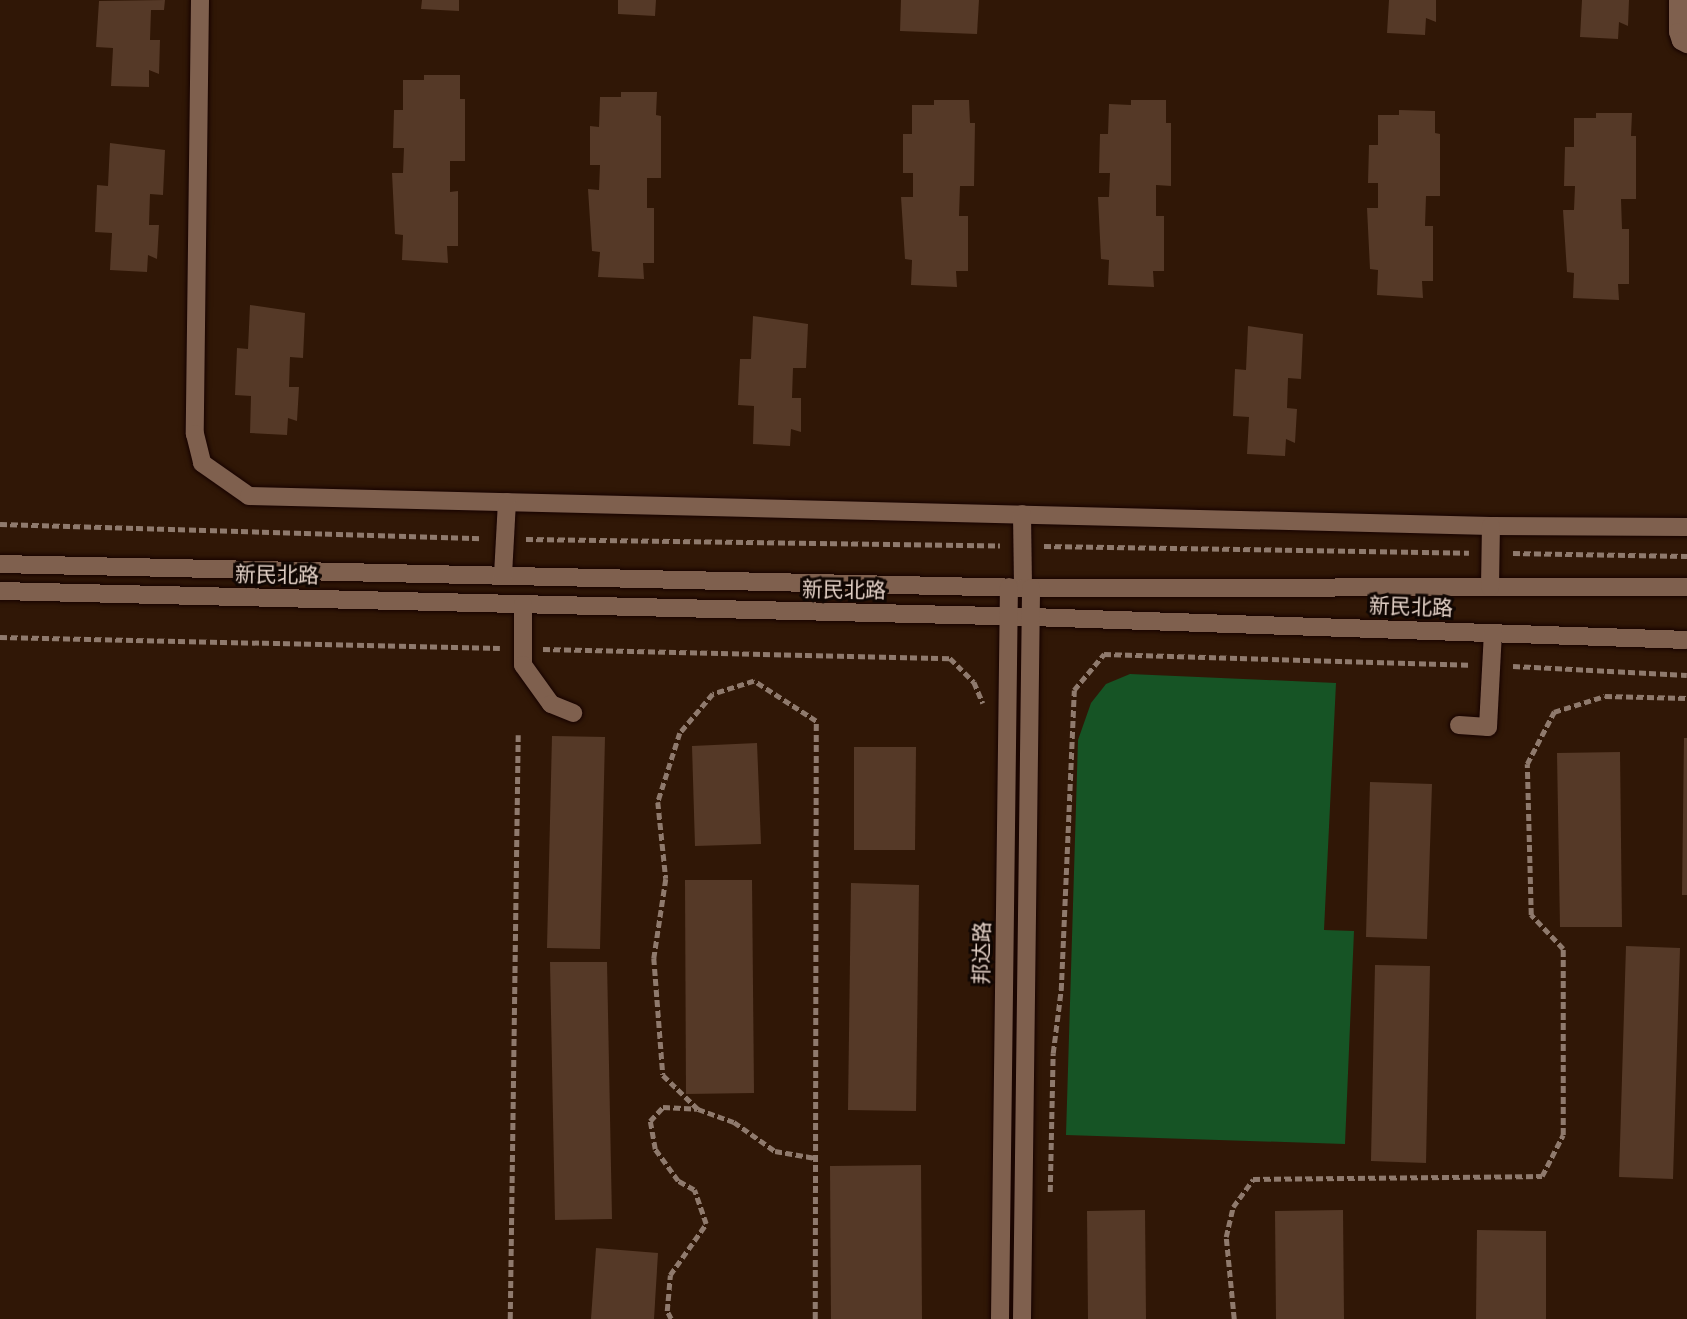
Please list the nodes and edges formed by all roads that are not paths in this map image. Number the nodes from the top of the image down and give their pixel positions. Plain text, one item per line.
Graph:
1 (200, 0) edge
2 (1678, 0) edge
3 (1687, 44) edge
4 (506, 502) junction
5 (1022, 514) junction
6 (1491, 526) junction
7 (1687, 527) edge
8 (0, 564) edge
9 (503, 575) junction
10 (1490, 587) junction
11 (1687, 587) edge
12 (1021, 588) junction
13 (0, 591) edge
14 (523, 604) junction
15 (1009, 617) junction
16 (1031, 617) junction
17 (1493, 633) junction
18 (1687, 640) edge
19 (573, 713) dead end
20 (1459, 725) dead end
21 (1000, 1319) edge
22 (1022, 1319) edge

1 - 4 street
2 - 3 street
4 - 5 street
4 - 9 street
5 - 6 street
5 - 12 street
6 - 7 street
6 - 10 street
8 - 9 street, 新民北路
9 - 12 street, 新民北路
10 - 11 street, 新民北路
10 - 12 street, 新民北路
12 - 15 street, 邦达路
12 - 16 street
13 - 14 street, 新民北路
14 - 15 street, 新民北路
14 - 19 street
15 - 16 street, 新民北路
15 - 21 street, 邦达路
16 - 17 street, 新民北路
16 - 22 street
17 - 18 street, 新民北路
17 - 20 street

